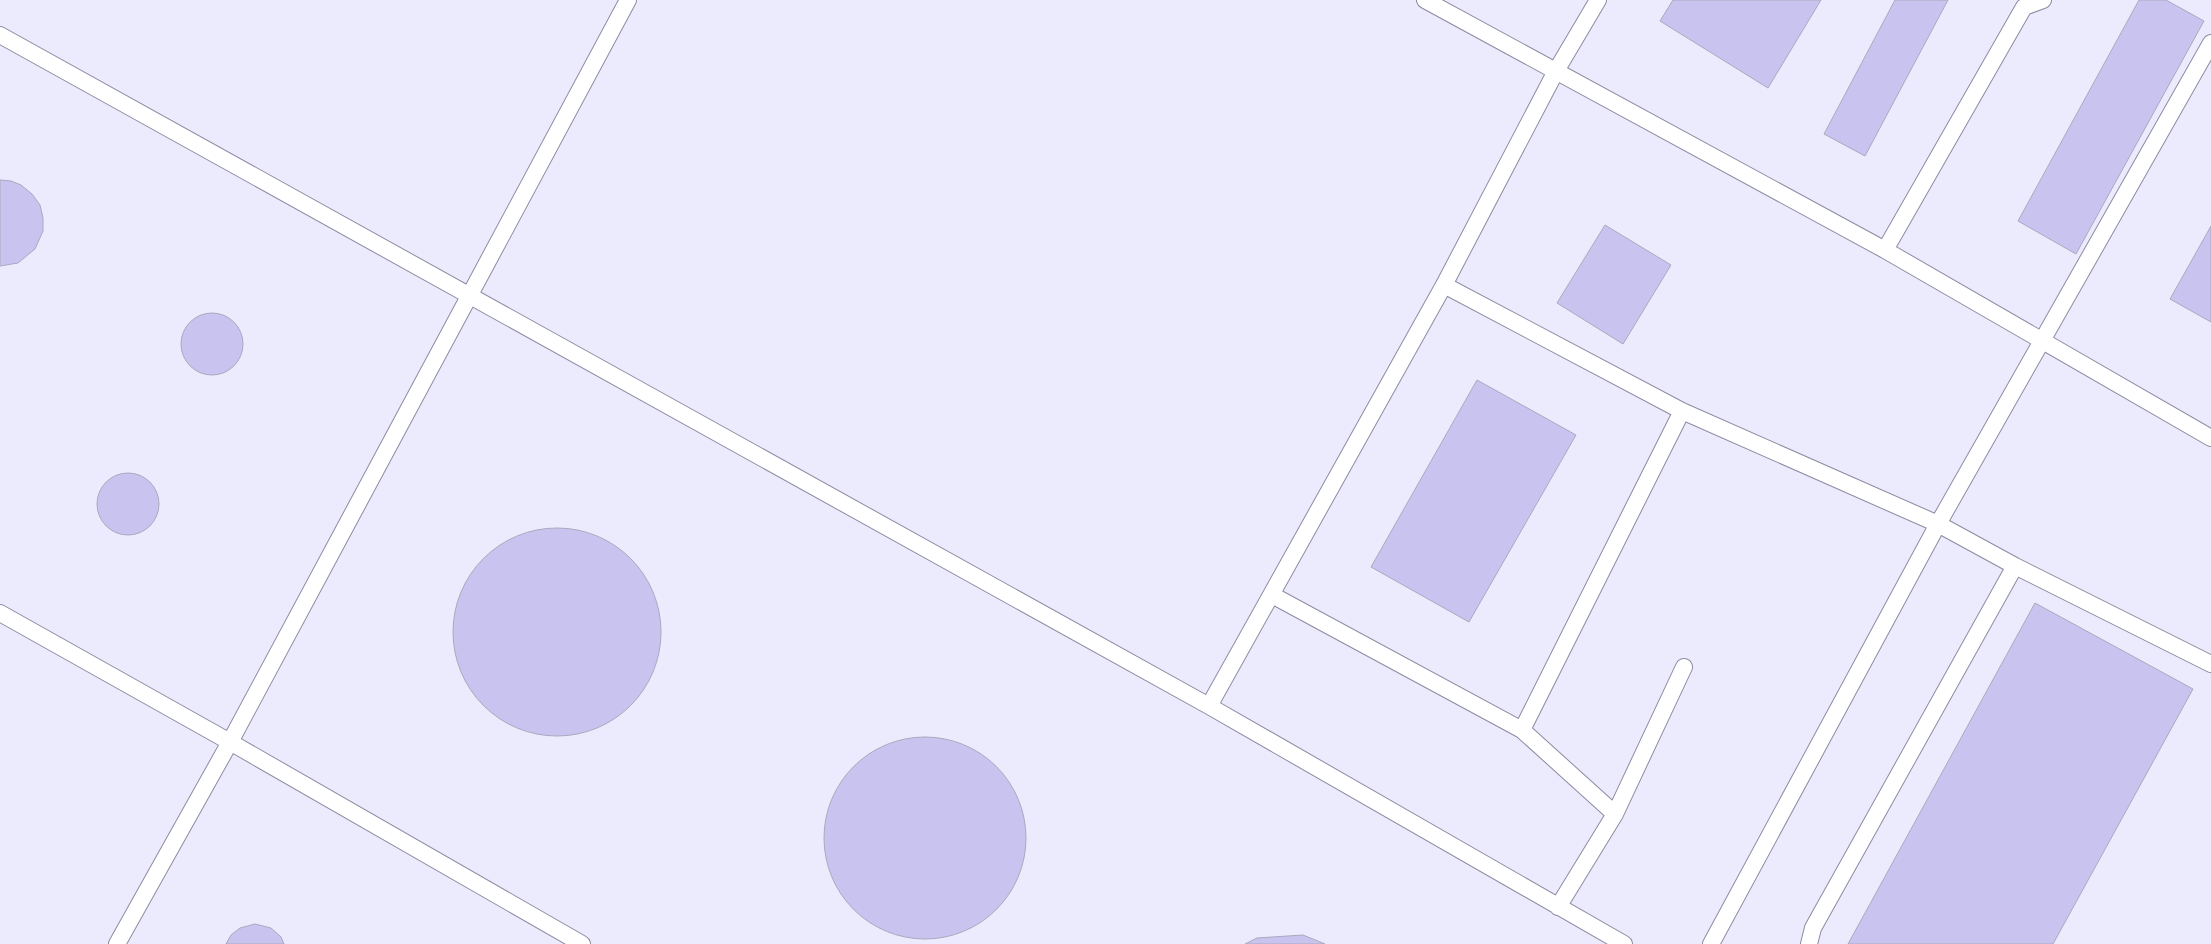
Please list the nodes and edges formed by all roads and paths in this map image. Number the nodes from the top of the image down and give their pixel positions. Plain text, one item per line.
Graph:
1 (628, 0) edge
2 (1425, 0) edge
3 (1598, 0) edge
4 (2043, 0) edge
5 (0, 35) edge
6 (2211, 43) edge
7 (1556, 72) junction
8 (1885, 250) junction
9 (1444, 285) junction
10 (469, 296) junction
11 (2040, 341) junction
12 (1682, 411) junction
13 (2211, 438) edge
14 (1938, 524) junction
15 (2015, 566) junction
16 (1272, 594) junction
17 (0, 613) edge
18 (2211, 664) edge
19 (1684, 667) dead end
20 (1209, 706) junction
21 (1522, 730) junction
22 (230, 742) junction
23 (1615, 814) junction
24 (1558, 907) junction
25 (117, 944) edge
26 (582, 944) edge
27 (1624, 944) edge
28 (1711, 944) edge
29 (1809, 944) edge

1 - 10 lane
2 - 7 lane
3 - 7 lane
4 - 8 lane
5 - 10 lane
6 - 11 lane
7 - 8 lane
7 - 9 lane
8 - 11 lane
9 - 12 lane
9 - 16 lane
10 - 20 lane
10 - 22 lane
11 - 13 lane
11 - 14 lane
12 - 14 lane
12 - 21 lane
14 - 15 lane
14 - 28 lane
15 - 18 lane
15 - 29 lane
16 - 20 lane
16 - 21 lane
17 - 22 lane
19 - 23 lane
20 - 24 lane
21 - 23 lane
22 - 25 lane
22 - 26 lane
23 - 24 lane
24 - 27 lane

